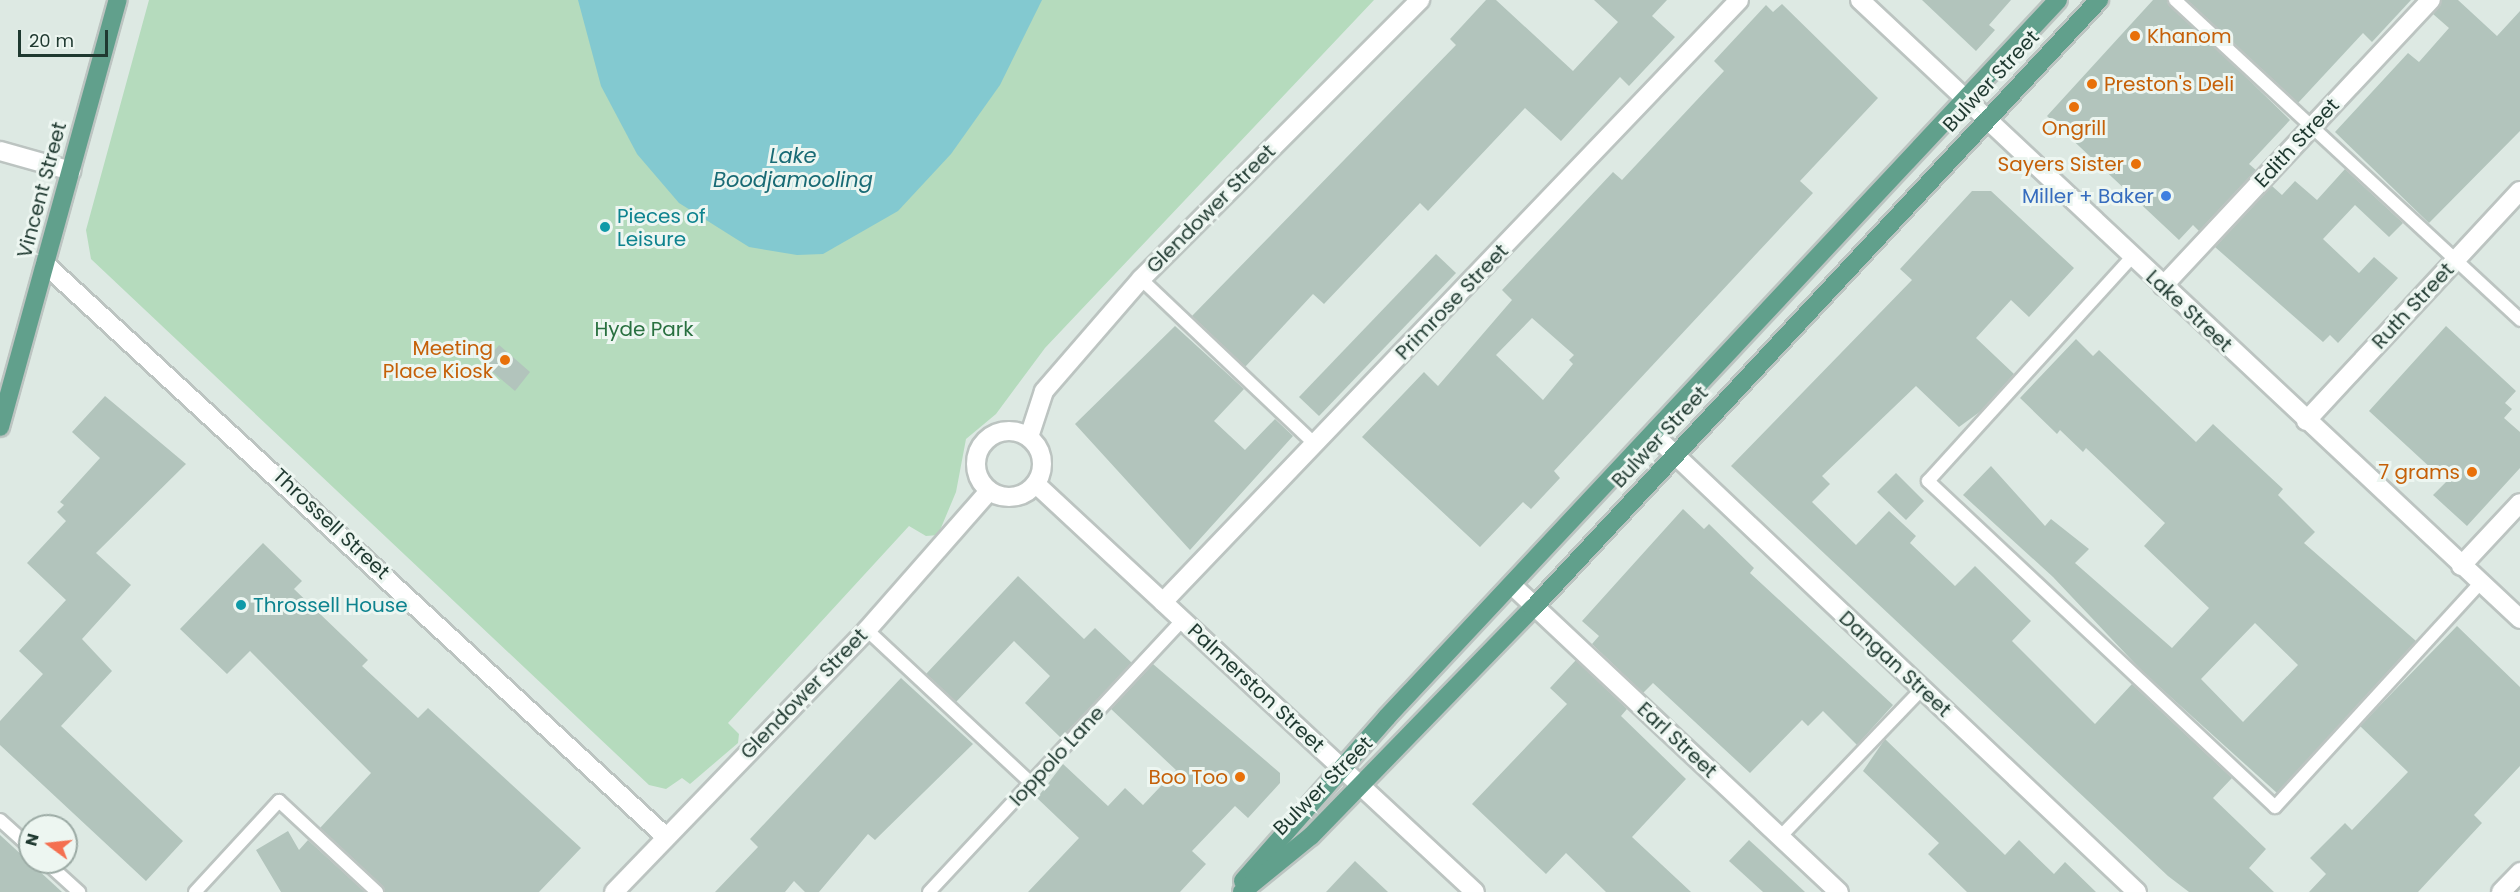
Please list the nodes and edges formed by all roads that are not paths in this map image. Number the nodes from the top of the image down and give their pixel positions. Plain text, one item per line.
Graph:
1 (118, 0) edge
2 (1420, 0) edge
3 (1739, 0) edge
4 (1860, 0) edge
5 (2058, 0) edge
6 (2099, 0) edge
7 (2175, 0) edge
8 (2431, 0) edge
9 (1967, 99) junction
10 (1986, 118) junction
11 (2312, 126) junction
12 (0, 151) edge
13 (71, 171) junction
14 (2520, 191) edge
15 (2132, 257) junction
16 (2457, 259) junction
17 (45, 264) junction
18 (1141, 279) junction
19 (2163, 286) junction
20 (2520, 320) edge
21 (2306, 421) junction
22 (0, 427) edge
23 (1654, 435) junction
24 (1029, 437) junction
25 (1315, 444) junction
26 (1674, 455) junction
27 (1036, 484) junction
28 (989, 491) junction
29 (2520, 503) edge
30 (2461, 566) junction
31 (2481, 582) junction
32 (1513, 586) junction
33 (1163, 602) junction
34 (1533, 608) junction
35 (2520, 619) edge
36 (1183, 620) junction
37 (867, 630) junction
38 (1922, 690) junction
39 (1342, 767) junction
40 (1031, 783) junction
41 (1359, 783) junction
42 (0, 820) edge
43 (18, 836) edge
44 (1781, 836) junction
45 (666, 837) junction
46 (2520, 872) edge
47 (59, 874) edge
48 (79, 892) edge
49 (195, 892) edge
50 (377, 892) edge
51 (614, 892) edge
52 (929, 892) edge
53 (1235, 892) edge
54 (1242, 892) edge
55 (1475, 892) edge
56 (1841, 892) edge
57 (2137, 892) edge
58 (2501, 892) edge

1 - 13 main road, Vincent Street
2 - 18 street, Glendower Street
3 - 25 street, Primrose Street
4 - 9 street, Lake Street
5 - 9 main road, Bulwer Street
6 - 10 main road, Bulwer Street
7 - 11 lane
8 - 11 street, Edith Street
9 - 10 street, Lake Street
9 - 23 main road, Bulwer Street
10 - 15 street, Lake Street
10 - 26 main road, Bulwer Street
11 - 16 lane
11 - 19 street, Edith Street
12 - 13 street
13 - 17 main road, Vincent Street
14 - 16 street, Ruth Street
15 - 19 street, Lake Street
15 - 31 lane
16 - 20 lane
16 - 21 street, Ruth Street
17 - 22 main road, Vincent Street
17 - 45 street, Throssell Street
18 - 24 street, Glendower Street
18 - 25 lane
19 - 21 street, Lake Street
21 - 30 street, Lake Street
23 - 26 street, Dangan Street
23 - 32 main road, Bulwer Street
24 - 27 street
24 - 28 street
25 - 33 street, Primrose Street
26 - 34 main road, Bulwer Street
26 - 38 street, Dangan Street
27 - 28 street
27 - 33 street, Palmerston Street
28 - 37 street, Glendower Street
29 - 30 street
30 - 31 street, Lake Street
31 - 35 street, Lake Street
32 - 34 street, Earl Street
32 - 39 main road, Bulwer Street
33 - 36 street, Palmerston Street
34 - 41 main road, Bulwer Street
34 - 44 street, Earl Street
36 - 39 street, Palmerston Street
36 - 40 lane, Ioppolo Lane
37 - 40 lane
37 - 45 street, Glendower Street
38 - 44 lane
38 - 57 street, Dangan Street
39 - 41 street, Palmerston Street
39 - 53 main road, Bulwer Street
40 - 52 lane, Ioppolo Lane
41 - 54 main road, Bulwer Street
41 - 55 street, Palmerston Street
42 - 43 lane
44 - 56 street, Earl Street
45 - 51 street, Glendower Street
46 - 58 street
47 - 48 lane
49 - 50 lane

